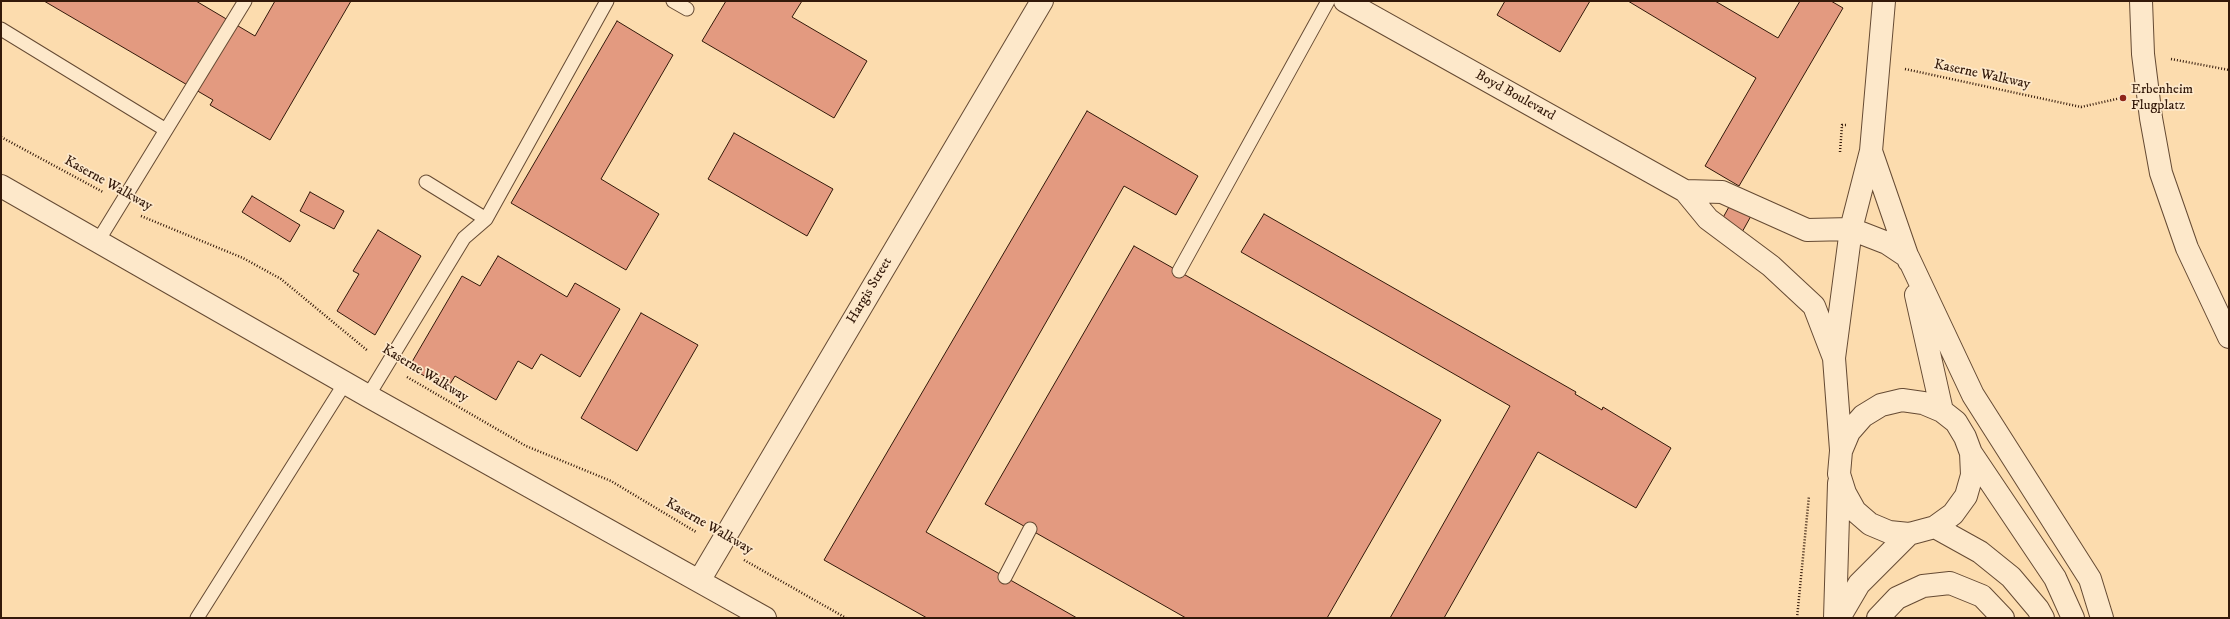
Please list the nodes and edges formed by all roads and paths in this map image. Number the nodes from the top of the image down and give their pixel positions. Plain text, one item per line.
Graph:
1 (245, 1) edge
2 (607, 1) edge
3 (673, 1) edge
4 (1042, 1) edge
5 (1328, 1) edge
6 (1345, 1) edge
7 (1884, 1) edge
8 (2141, 1) edge
9 (687, 9) dead end
10 (1, 29) edge
11 (2143, 54) junction
12 (1879, 64) junction
13 (2229, 70) edge
14 (2123, 98) dead end
15 (166, 130) junction
16 (1, 137) edge
17 (1871, 151) junction
18 (426, 182) dead end
19 (1, 186) edge
20 (1685, 191) junction
21 (121, 203) junction
22 (486, 219) junction
23 (1851, 229) junction
24 (98, 241) junction
25 (1908, 256) junction
26 (1179, 272) dead end
27 (2229, 337) edge
28 (1834, 358) junction
29 (387, 365) junction
30 (346, 384) junction
31 (368, 396) junction
32 (1942, 411) junction
33 (1841, 451) junction
34 (1971, 453) junction
35 (1839, 474) junction
36 (1935, 527) junction
37 (1030, 530) dead end
38 (1909, 534) junction
39 (720, 546) junction
40 (1005, 577) dead end
41 (698, 581) junction
42 (197, 618) edge
43 (765, 618) edge
44 (846, 618) edge
45 (1835, 618) edge
46 (1839, 618) edge
47 (1878, 618) edge
48 (2003, 618) edge
49 (2042, 618) edge
50 (2073, 618) edge
51 (2102, 618) edge

1 - 15 lane
2 - 22 lane
3 - 9 lane
4 - 39 street, Hargis Street
5 - 26 lane
6 - 20 street, Boyd Boulevard
7 - 12 street
8 - 11 street
10 - 15 lane
11 - 13 path
11 - 27 street
12 - 14 path, Kaserne Walkway
12 - 17 street
15 - 21 lane
16 - 21 path, Kaserne Walkway
17 - 23 street
17 - 25 street
18 - 22 lane
19 - 24 street
20 - 23 street, Boyd Boulevard
20 - 28 street, Boyd Boulevard
21 - 24 lane
21 - 29 path, Kaserne Walkway
22 - 29 lane
23 - 25 street
23 - 28 street
24 - 30 street
25 - 32 street
25 - 51 street
28 - 33 street
29 - 31 lane
29 - 39 path, Kaserne Walkway
30 - 31 street
30 - 42 lane
31 - 41 street
32 - 33 street
32 - 34 street
33 - 35 street
34 - 36 street
34 - 50 street
35 - 38 street
35 - 45 street
36 - 38 street
36 - 49 street
37 - 40 lane
38 - 46 street
39 - 41 street, Hargis Street
39 - 44 path, Kaserne Walkway
41 - 43 street
47 - 48 street

